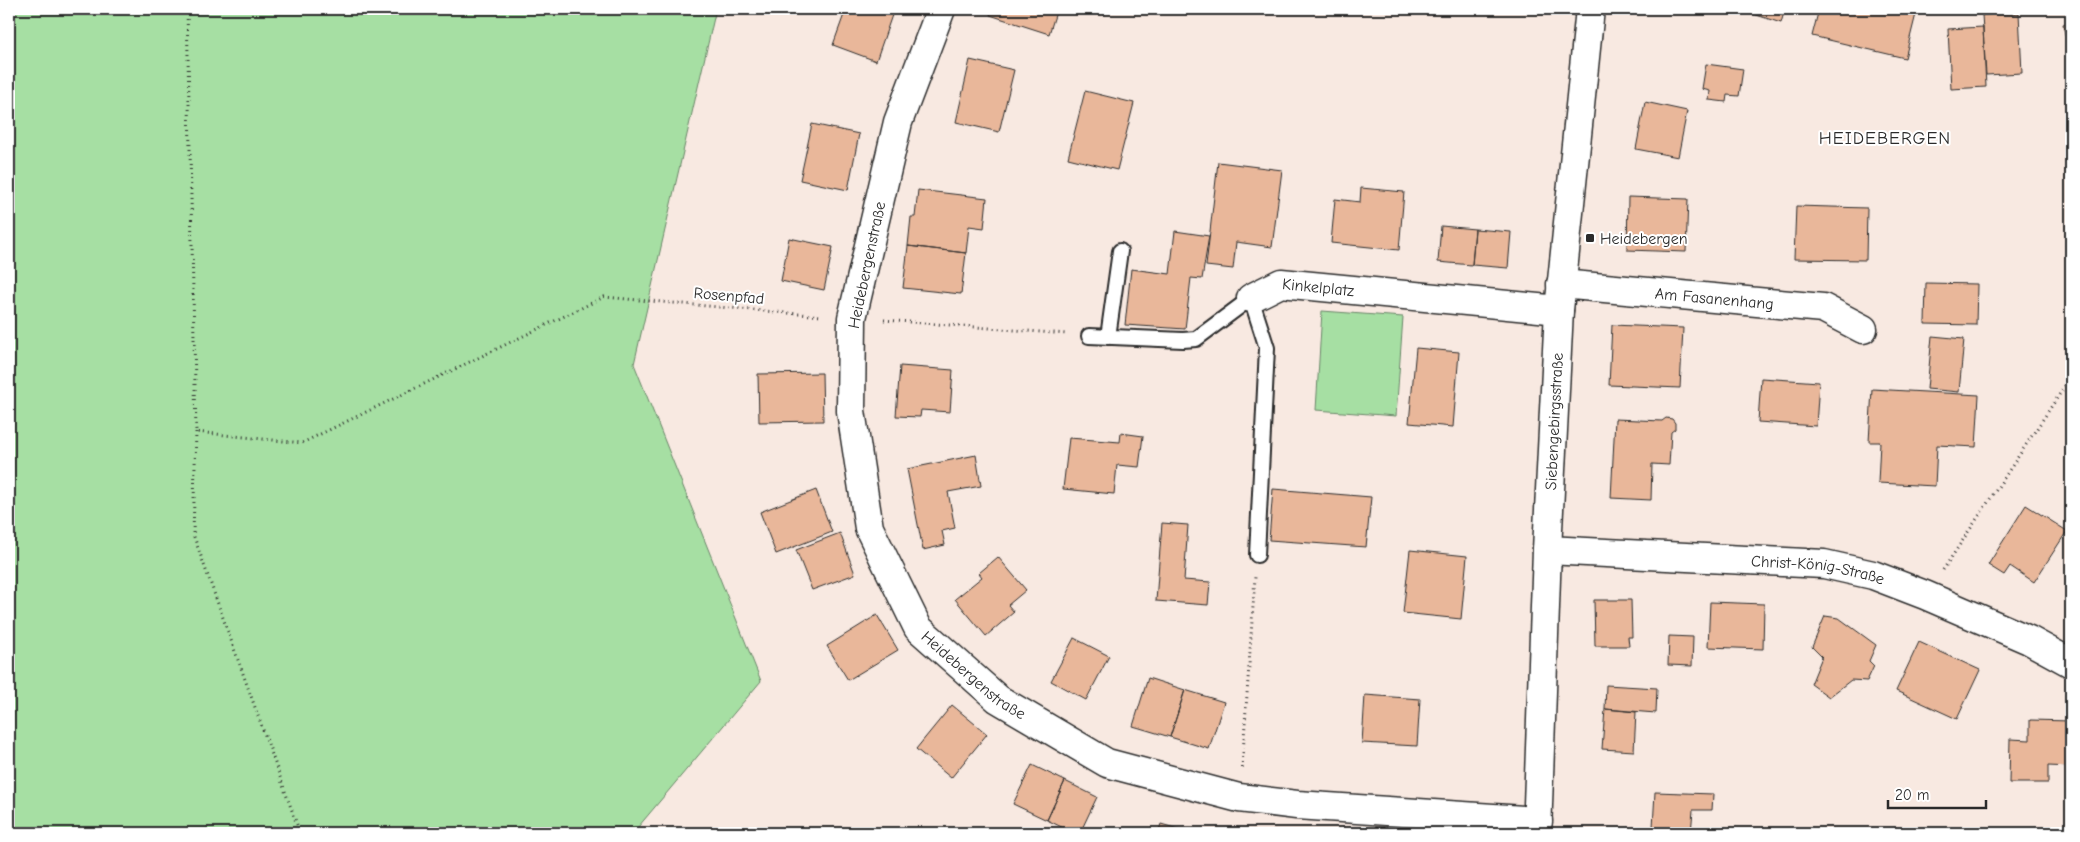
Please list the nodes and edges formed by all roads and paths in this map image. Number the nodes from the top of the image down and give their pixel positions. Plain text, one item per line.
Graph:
1 (187, 9) edge
2 (941, 9) edge
3 (1590, 9) edge
4 (1120, 251) dead end
5 (1560, 297) junction
6 (1251, 298) junction
7 (852, 318) junction
8 (1862, 329) dead end
9 (1089, 336) joint
10 (1108, 336) junction
11 (2071, 377) edge
12 (196, 432) junction
13 (1547, 550) junction
14 (1256, 554) joint
15 (1925, 594) junction
16 (2071, 663) edge
17 (1240, 798) junction
18 (1537, 827) edge
19 (300, 833) edge

1 - 12 path
2 - 7 street, Heidebergenstraße
3 - 5 street, Siebengebirgsstraße
4 - 10 lane
5 - 6 street, Kinkelplatz
5 - 8 street, Am Fasanenhang
5 - 13 street, Siebengebirgsstraße
6 - 10 lane
6 - 14 lane
7 - 9 path, Rosenpfad
7 - 12 path, Rosenpfad
7 - 17 street, Heidebergenstraße
9 - 10 lane
11 - 15 path
12 - 19 path
13 - 15 street, Christ-König-Straße
13 - 18 street, Siebengebirgsstraße
14 - 17 path
15 - 16 street, Christ-König-Straße
17 - 18 street, Heidebergenstraße

